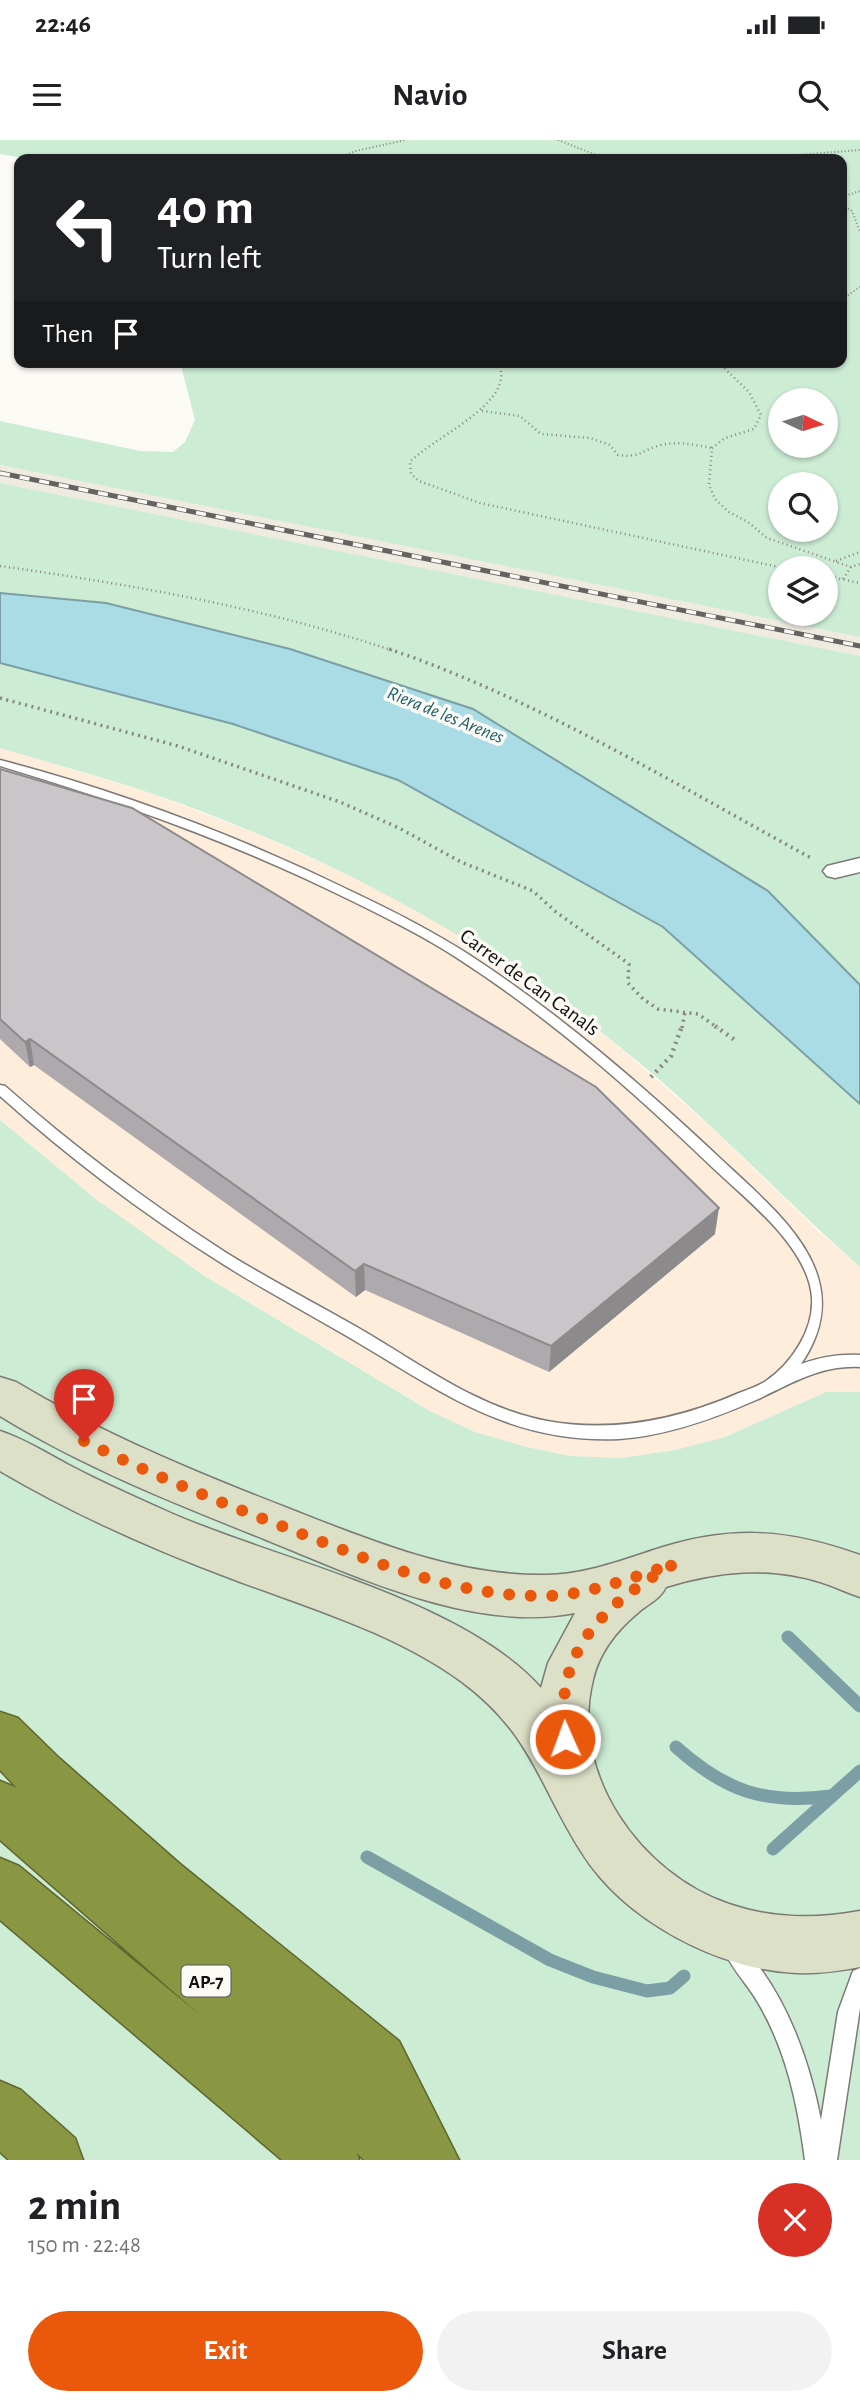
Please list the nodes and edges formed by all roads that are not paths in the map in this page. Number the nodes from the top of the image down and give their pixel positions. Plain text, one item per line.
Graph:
1 (0, 763) edge
2 (860, 865) edge
3 (835, 871) dead end
4 (0, 1088) edge
5 (860, 1361) edge
6 (775, 1382) junction
7 (0, 1394) edge
8 (0, 1450) edge
9 (674, 1564) junction
10 (860, 1577) edge
11 (0, 1735) edge
12 (573, 1783) junction
13 (0, 1806) edge
14 (0, 1885) edge
15 (697, 1918) junction
16 (860, 1938) edge
17 (860, 1978) edge
18 (0, 2111) edge
19 (53, 2160) edge
20 (329, 2160) edge
21 (409, 2160) edge
22 (429, 2160) edge
23 (817, 2160) edge
24 (826, 2160) edge

1 - 6 lane, Carrer de Can Canals
2 - 3 street
4 - 6 lane, Carrer de Can Canals
5 - 6 lane, Carrer de Can Canals
7 - 9 main road
8 - 12 main road
9 - 10 main road
9 - 12 main road
11 - 22 highway
12 - 15 main road
13 - 21 highway, AP-7
14 - 20 highway
15 - 16 main road
15 - 23 lane
17 - 24 lane
18 - 19 highway

